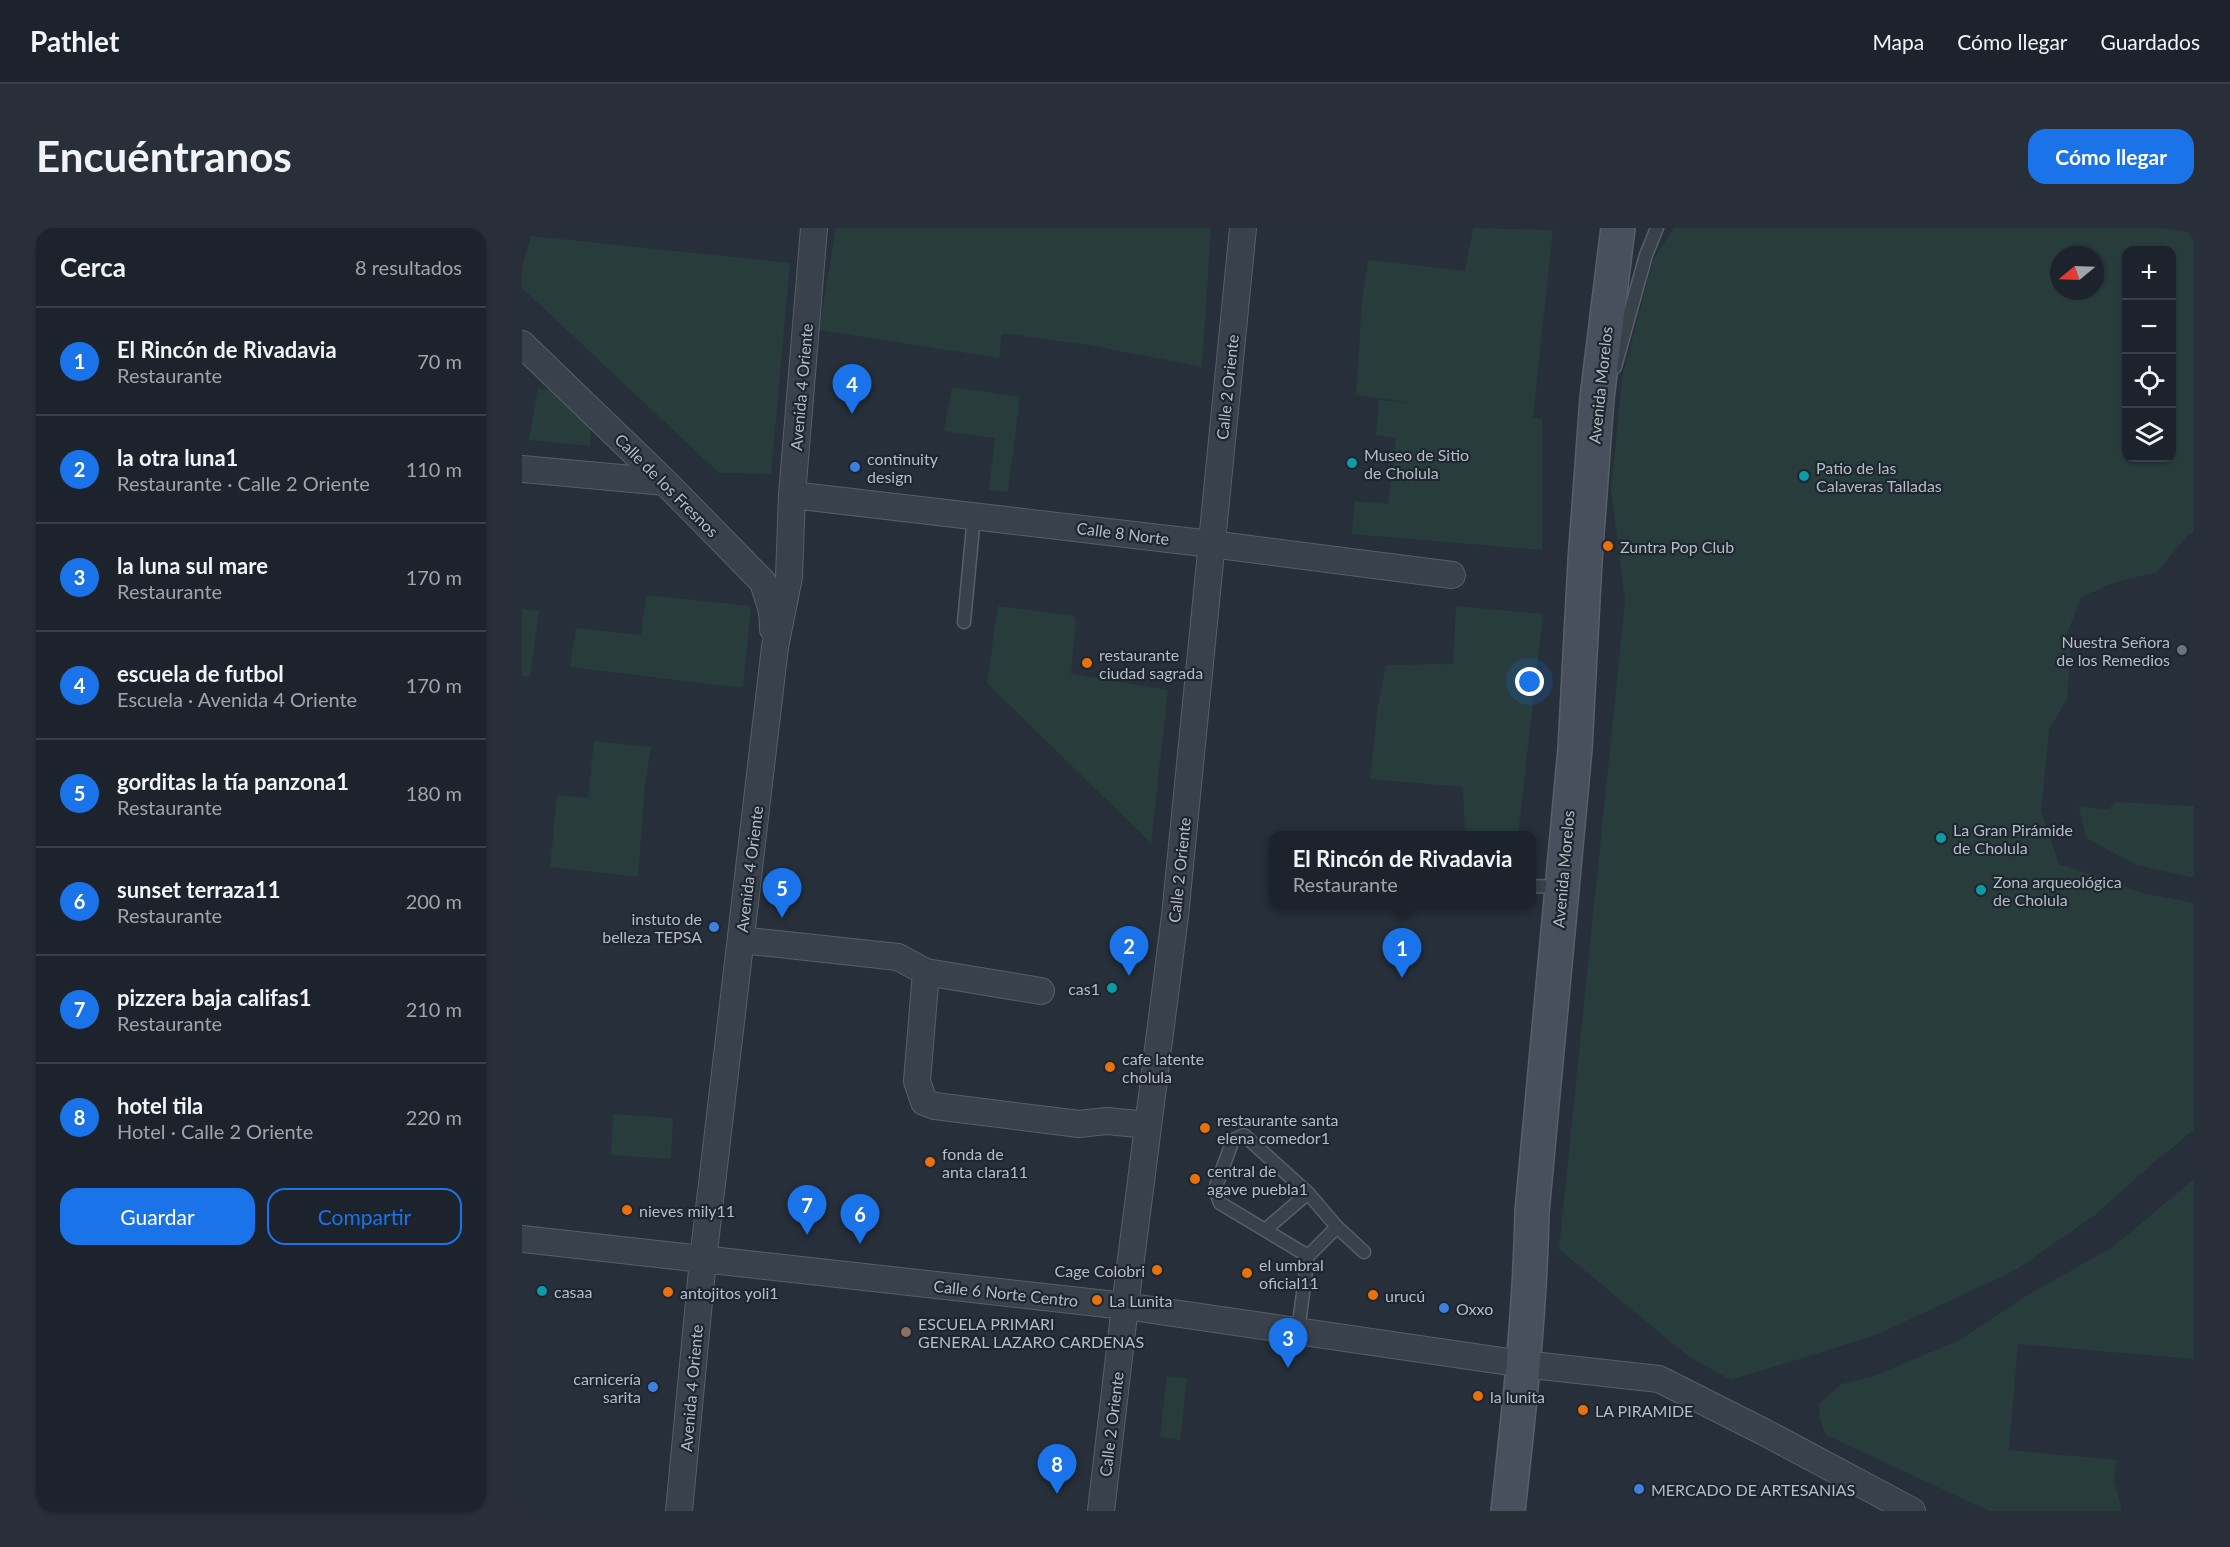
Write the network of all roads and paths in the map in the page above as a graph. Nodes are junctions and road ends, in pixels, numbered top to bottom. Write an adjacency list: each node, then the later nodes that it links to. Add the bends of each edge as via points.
1 (814, 228): 9 (street, Avenida 4 Oriente)
2 (1243, 228): 11 (street, Calle 2 Oriente)
3 (1618, 228): 6 (main road, Avenida Morelos)
4 (1657, 228): 6 (lane, via 1646,255)
5 (522, 344): 8 (street, Calle de los Fresnos)
6 (1593, 450): 15 (main road, Avenida Morelos, via 1575,749)
7 (522, 469): 8 (street)
8 (666, 482): 14 (street, Calle de los Fresnos, via 763,582 772,611)
9 (792, 495): 10 (street, Calle 8 Norte); 14 (street, Avenida 4 Oriente, via 789,577)
10 (974, 516): 11 (street, Calle 8 Norte); 13 (lane)
11 (1211, 544): 12 (street, Calle 8 Norte); 19 (street, Calle 2 Oriente, via 1175,916)
12 (1452, 575)
13 (964, 621)
14 (775, 647): 16 (street, Avenida 4 Oriente)
15 (1546, 886): 29 (main road, Avenida Morelos, via 1531,1264)
16 (741, 940): 17 (street, via 898,957); 26 (street, Avenida 4 Oriente)
17 (926, 972): 18 (street); 19 (street, via 917,1081 924,1102 1079,1124 1107,1121)
18 (1041, 991)
19 (1148, 1125): 27 (street, Calle 2 Oriente)
20 (1308, 1193): 21 (lane); 22 (lane); 22 (lane, via 1244,1135 1233,1140 1215,1190 1220,1203)
21 (1337, 1227): 24 (lane); 25 (lane)
22 (1265, 1230): 25 (lane)
23 (522, 1239): 26 (street, Calle 6 Norte Centro)
24 (1364, 1252)
25 (1308, 1256): 28 (lane)
26 (703, 1260): 27 (street, Calle 6 Norte Centro); 30 (street, Avenida 4 Oriente)
27 (1125, 1306): 28 (street, Calle 6 Norte Centro); 31 (street, Calle 2 Oriente)
28 (1298, 1331): 29 (street, Calle 6 Norte Centro)
29 (1523, 1364): 32 (main road, Avenida Morelos); 33 (street, Calle 6 Norte Centro, via 1659,1379)
30 (679, 1511)
31 (1101, 1511)
32 (1508, 1511)
33 (1912, 1511)

